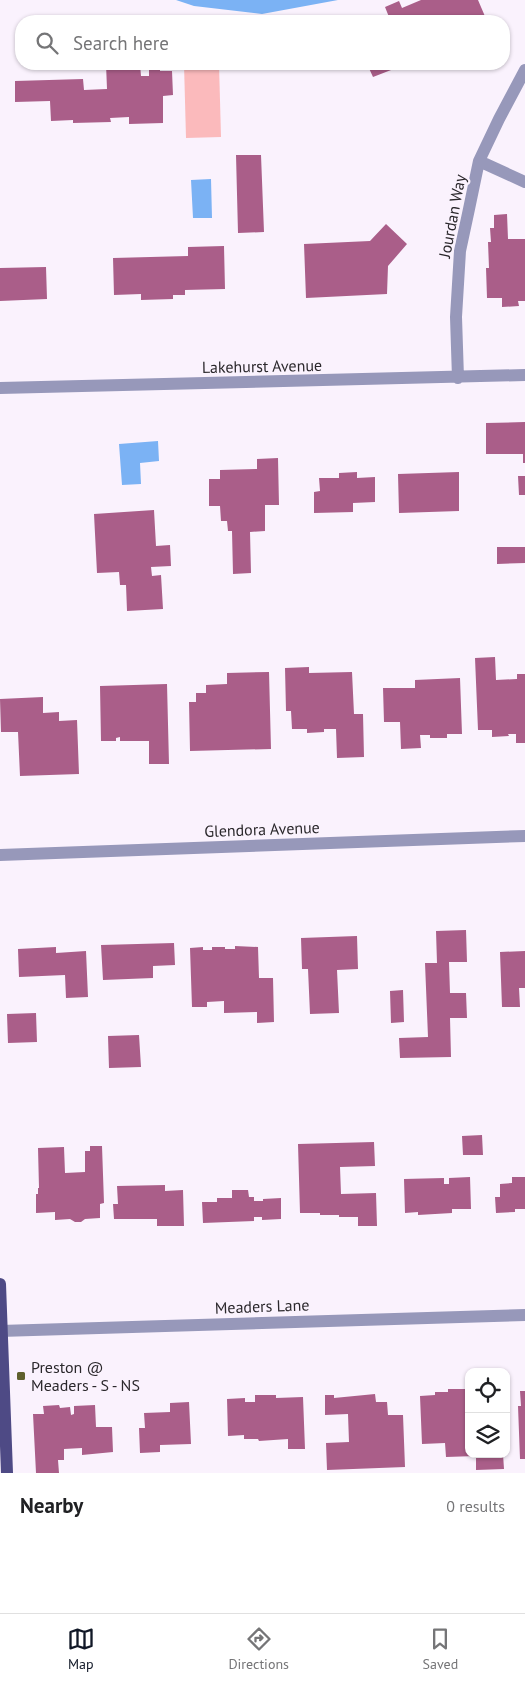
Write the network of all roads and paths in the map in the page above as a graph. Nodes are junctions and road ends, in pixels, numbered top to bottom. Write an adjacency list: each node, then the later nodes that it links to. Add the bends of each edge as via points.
1 (525, 70): 2 (street, Jourdan Way)
2 (480, 161): 3 (street); 5 (street, Jourdan Way, via 460,251 456,317)
3 (525, 182)
4 (525, 375): 5 (street, Lakehurst Avenue)
5 (458, 378): 6 (street, Lakehurst Avenue)
6 (0, 388)
7 (525, 836): 8 (street, Glendora Avenue)
8 (0, 855)
9 (0, 1284): 11 (main road)
10 (525, 1315): 11 (street, Meaders Lane)
11 (1, 1331): 12 (main road)
12 (7, 1473)

